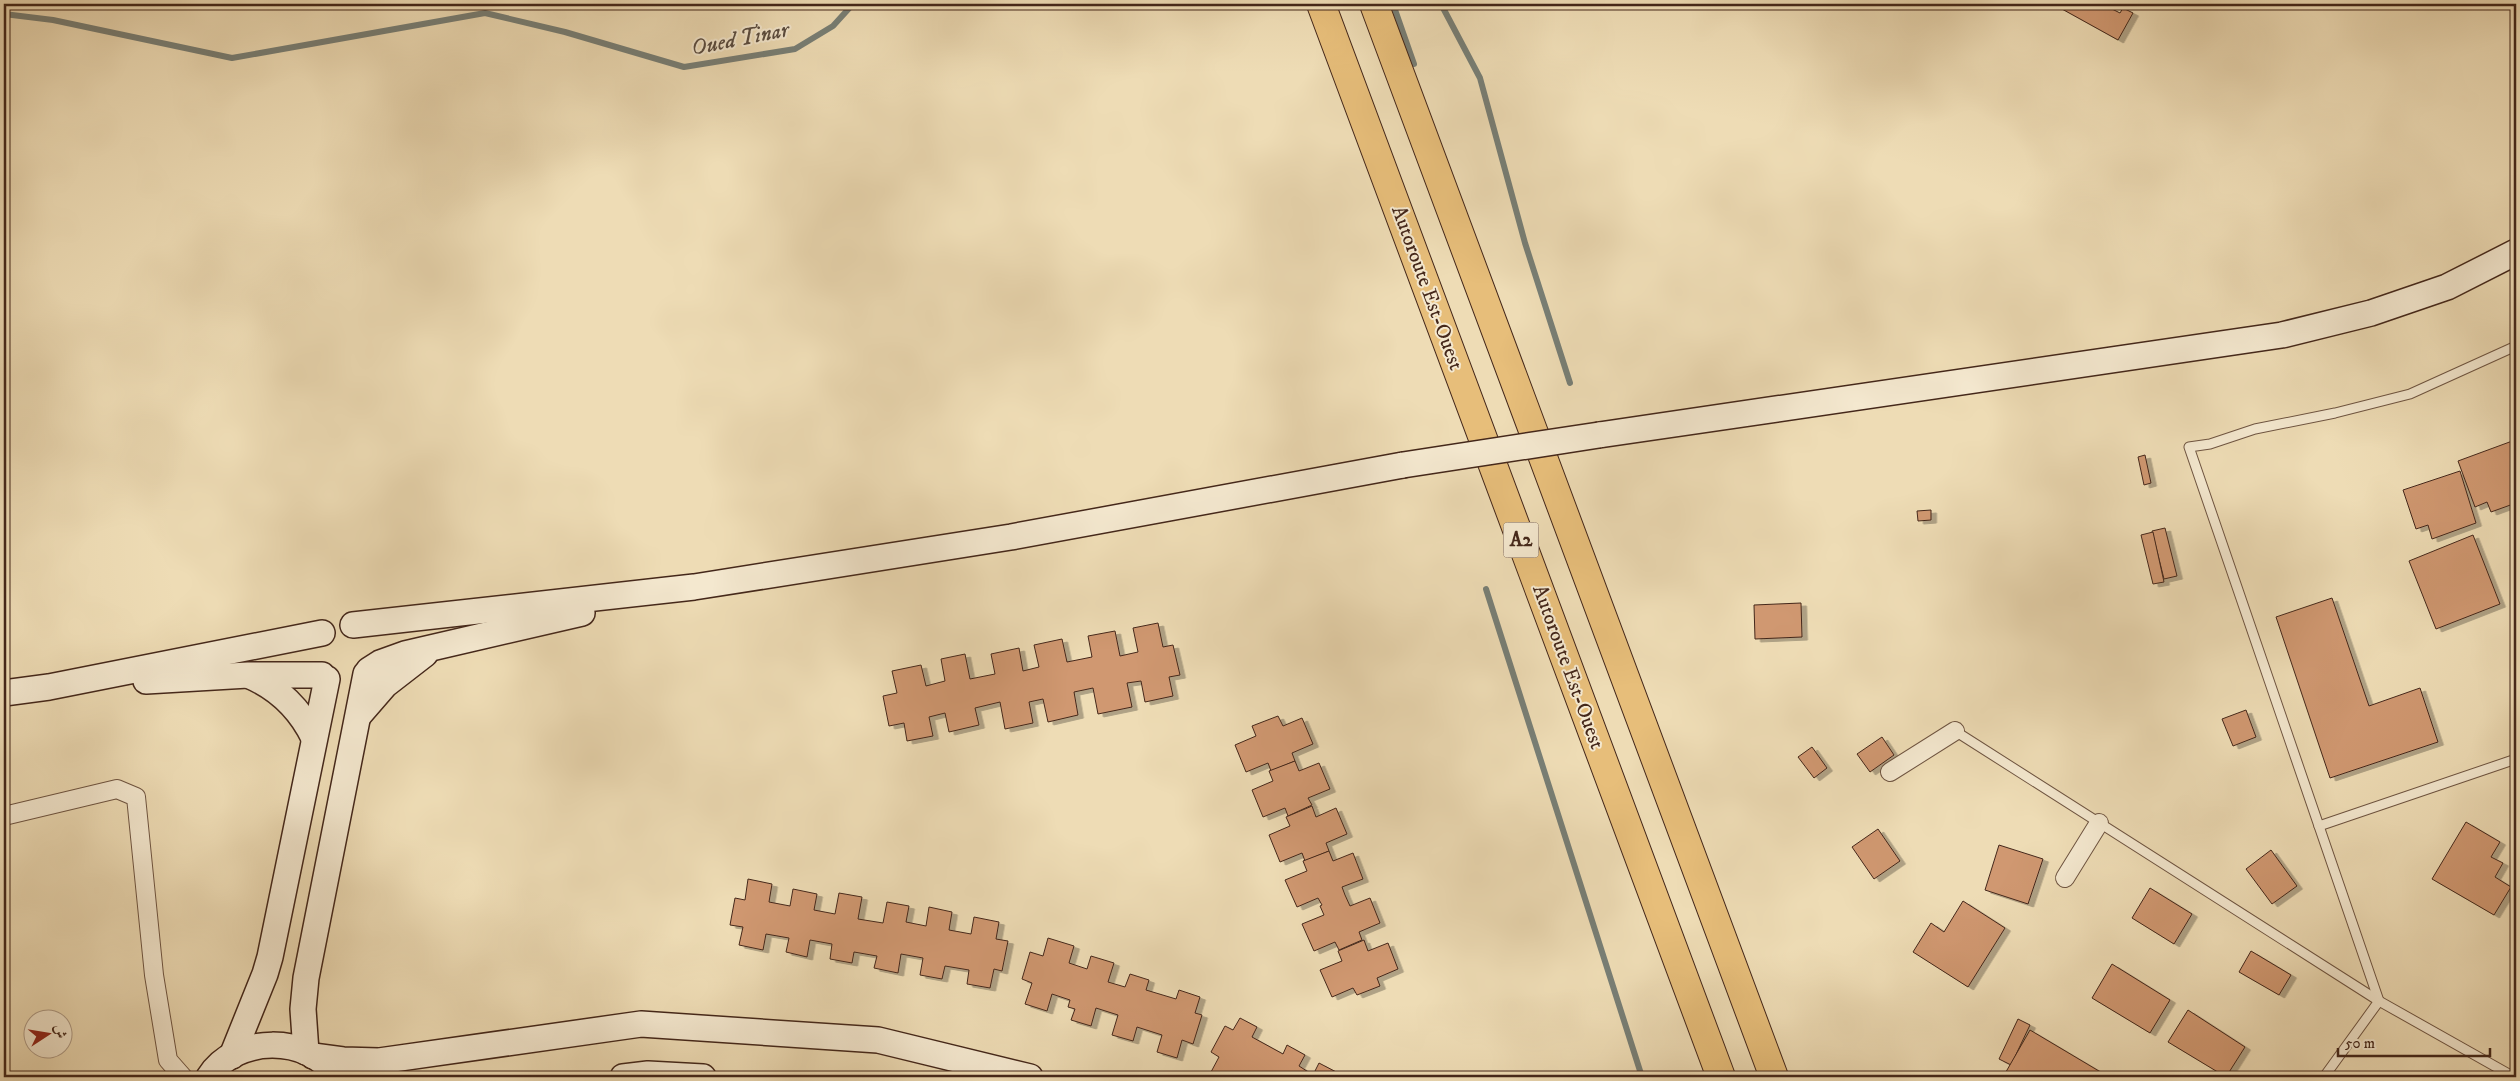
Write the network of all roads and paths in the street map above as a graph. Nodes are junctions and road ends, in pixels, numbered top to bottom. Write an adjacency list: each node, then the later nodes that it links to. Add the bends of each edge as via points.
1 (1321, 4): 32 (highway, Autoroute Est-Ouest / A2)
2 (1374, 4): 33 (highway, A2)
3 (2516, 252): 5 (main road, bridge, via 2447,287 2371,313 2282,336 1403,465 1011,537)
4 (2516, 346): 21 (lane, via 2410,394 2255,428 2189,448)
5 (694, 587): 6 (main road); 8 (main road)
6 (353, 625): 7 (main road, via 336,625); 9 (main road, via 372,643 374,652)
7 (322, 633): 11 (main road, via 317,640 314,658); 12 (main road)
8 (438, 646): 9 (main road, via 392,658); 14 (main road, via 385,685)
9 (368, 672): 11 (main road, via 361,679 347,684); 14 (main road)
10 (248, 675): 11 (main road); 12 (main road); 16 (main road, via 265,682 294,706)
11 (324, 677): 16 (main road)
12 (49, 687): 13 (main road)
13 (4, 694)
14 (356, 719): 24 (main road, via 305,986 303,1009)
15 (1955, 731): 18 (street); 20 (lane)
16 (314, 738): 25 (main road, via 270,957)
17 (2516, 759): 21 (lane)
18 (1890, 772)
19 (4, 816): 26 (street, via 117,789 136,797 154,975 168,1060)
20 (2099, 823): 22 (street); 23 (lane)
21 (2319, 826): 23 (lane)
22 (2065, 878)
23 (2379, 1001): 34 (lane); 35 (lane)
24 (310, 1054): 25 (main road, via 288,1046 268,1045 249,1048); 28 (main road); 31 (main road, via 343,1060 379,1061 641,1024 878,1040)
25 (232, 1056): 27 (main road)
26 (183, 1077)
27 (209, 1077)
28 (336, 1077)
29 (622, 1077): 30 (main road, via 648,1074)
30 (703, 1077)
31 (1030, 1077)
32 (1721, 1077)
33 (1774, 1077)
34 (2324, 1077)
35 (2514, 1077)

